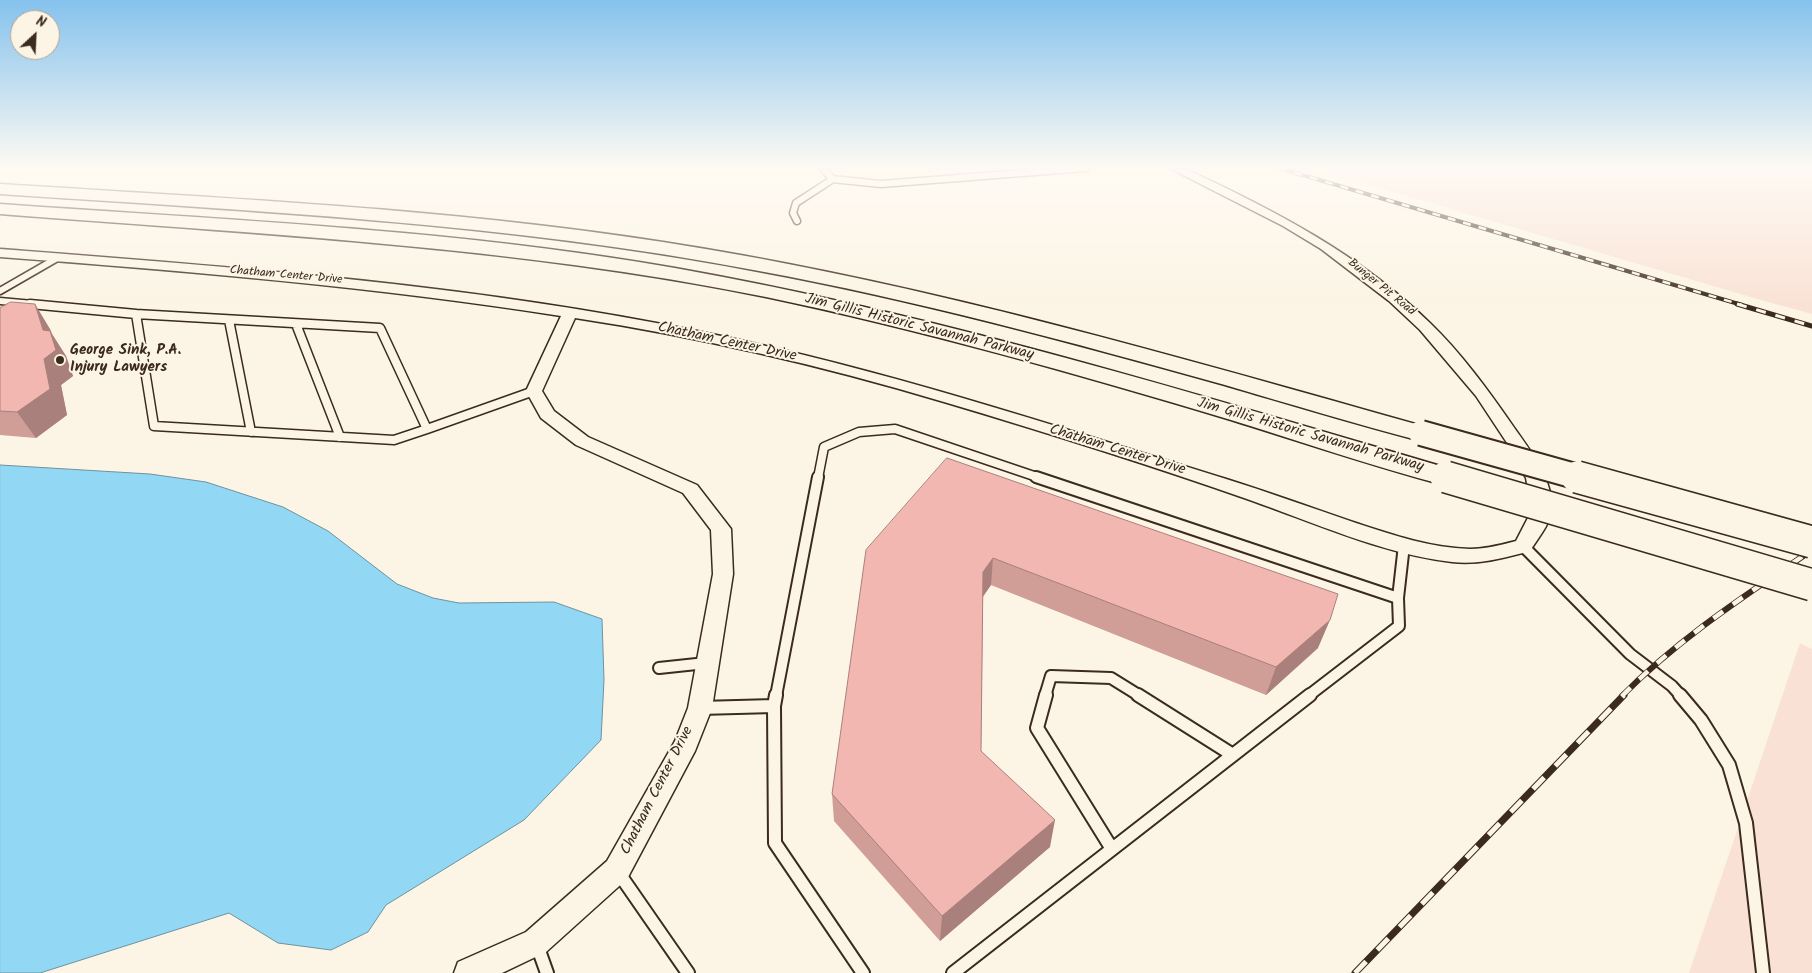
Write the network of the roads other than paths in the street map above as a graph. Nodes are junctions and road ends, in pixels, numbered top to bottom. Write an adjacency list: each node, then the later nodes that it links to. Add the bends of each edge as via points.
1 (61, 213): 23 (highway, Jim Gillis Historic Savannah Parkway, bridge, via 490,248 764,290 1007,348)
2 (335, 213): 20 (highway, Jim Gillis Historic Savannah Parkway, bridge, via 480,224 662,247 864,285 1054,330)
3 (793, 213): 5 (lane)
4 (1267, 213): 22 (street, Bunger Pit Road, via 1314,238 1364,271 1402,302 1460,363 1536,475 1542,511)
5 (798, 222)
6 (0, 253): 7 (street, Chatham Center Drive)
7 (59, 257): 8 (lane); 11 (street, Chatham Center Drive, via 371,284)
8 (0, 291)
9 (0, 301): 10 (lane)
10 (47, 305): 12 (lane); 13 (lane)
11 (570, 312): 16 (street); 21 (street, Chatham Center Drive, via 792,355 892,382 1206,479)
12 (31, 314)
13 (136, 314): 14 (lane); 18 (lane, via 154,426)
14 (228, 320): 15 (lane); 18 (lane)
15 (296, 324): 17 (lane, via 380,328); 19 (lane)
16 (534, 391): 17 (lane); 25 (street, Chatham Center Drive, via 547,414 582,441 690,489 721,529 723,574)
17 (427, 429): 19 (lane, via 394,440)
18 (251, 432): 19 (lane)
19 (340, 437)
20 (1812, 542)
21 (1404, 545): 22 (street, Chatham Center Drive, via 1441,553 1484,555); 24 (lane)
22 (1523, 546): 38 (lane, via 1630,654 1672,686 1701,720 1729,765 1746,823)
23 (1812, 585)
24 (1398, 598): 27 (lane, via 895,429 858,432 824,447); 29 (lane, via 1399,626)
25 (708, 662): 26 (lane); 28 (street, Chatham Center Drive)
26 (659, 668)
27 (774, 706): 28 (lane); 36 (lane, via 775,843)
28 (700, 708): 31 (street, Chatham Center Drive, via 686,744)
29 (1233, 755): 30 (lane); 30 (lane, via 1111,678 1050,676 1037,728)
30 (1112, 849): 37 (lane)
31 (617, 870): 32 (street, Chatham Center Drive); 35 (lane)
32 (536, 942): 33 (street, Chatham Center Drive); 34 (lane)
33 (469, 973)
34 (547, 973)
35 (688, 973)
36 (863, 973)
37 (953, 973)
38 (1763, 973)

